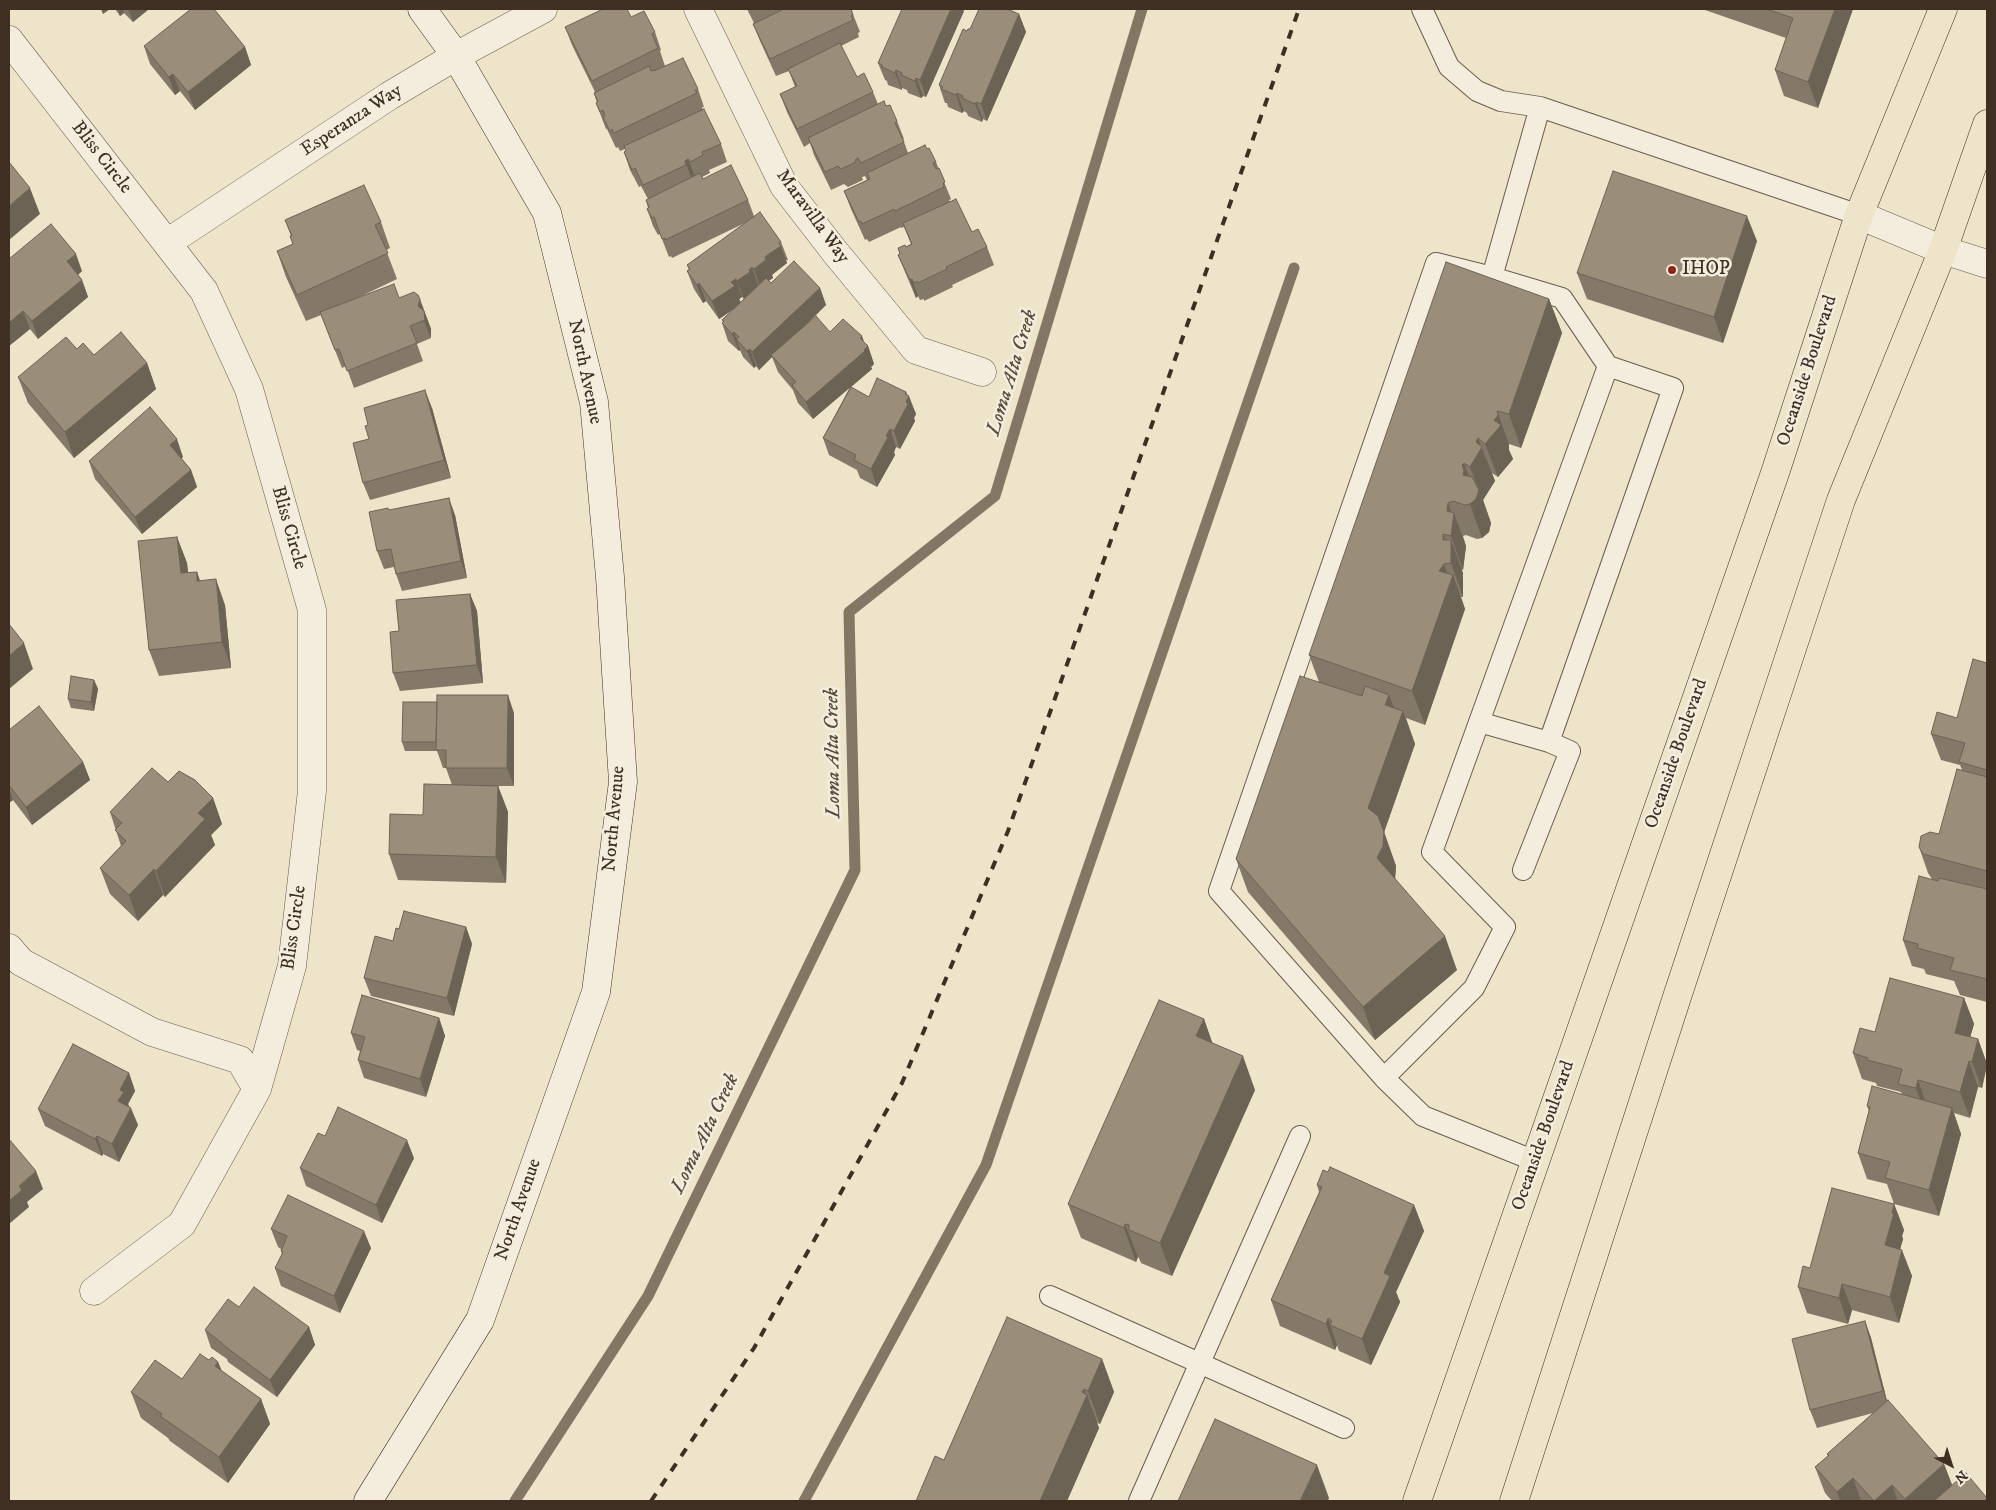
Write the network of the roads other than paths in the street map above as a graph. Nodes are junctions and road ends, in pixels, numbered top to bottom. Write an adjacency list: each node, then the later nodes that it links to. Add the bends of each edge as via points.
1 (422, 9): 7 (street, North Avenue)
2 (543, 9): 7 (street, Esperanza Way)
3 (698, 9): 16 (street, Maravilla Way, via 784,186 834,252 916,350)
4 (1422, 9): 8 (lane, via 1449,67 1456,73 1478,91 1501,101)
5 (1943, 9): 10 (main road, Oceanside Boulevard)
6 (9, 40): 11 (street, Bliss Circle)
7 (456, 56): 11 (street, Esperanza Way, via 389,96); 29 (street, North Avenue, via 547,213 594,402 610,577 623,782 596,992 480,1320)
8 (1540, 107): 10 (lane); 14 (lane)
9 (1987, 124): 12 (main road)
10 (1859, 215): 12 (street); 24 (main road, Oceanside Boulevard, via 1775,473)
11 (167, 243): 22 (street, Bliss Circle, via 204,291 249,389 312,610 312,791 292,966)
12 (1943, 250): 13 (street); 32 (main road, via 1841,500)
13 (1987, 264)
14 (1492, 277): 15 (lane, via 1562,298); 21 (lane, via 1436,263 1220,891)
15 (1608, 366): 17 (lane); 18 (lane, via 1674,388)
16 (982, 372)
17 (1479, 722): 18 (lane); 21 (lane, via 1432,852 1505,927 1474,988)
18 (1549, 742): 19 (lane, via 1570,751)
19 (1523, 870)
20 (9, 948): 22 (street, via 21,962 152,1032 240,1060)
21 (1384, 1078): 24 (lane, via 1423,1116)
22 (257, 1089): 25 (street, Bliss Circle, via 182,1224)
23 (1300, 1136): 27 (lane)
24 (1536, 1161): 31 (main road, Oceanside Boulevard)
25 (94, 1291)
26 (1050, 1296): 27 (lane)
27 (1200, 1362): 28 (lane); 30 (lane)
28 (1344, 1428)
29 (368, 1501)
30 (1139, 1501)
31 (1417, 1501)
32 (1514, 1501)

